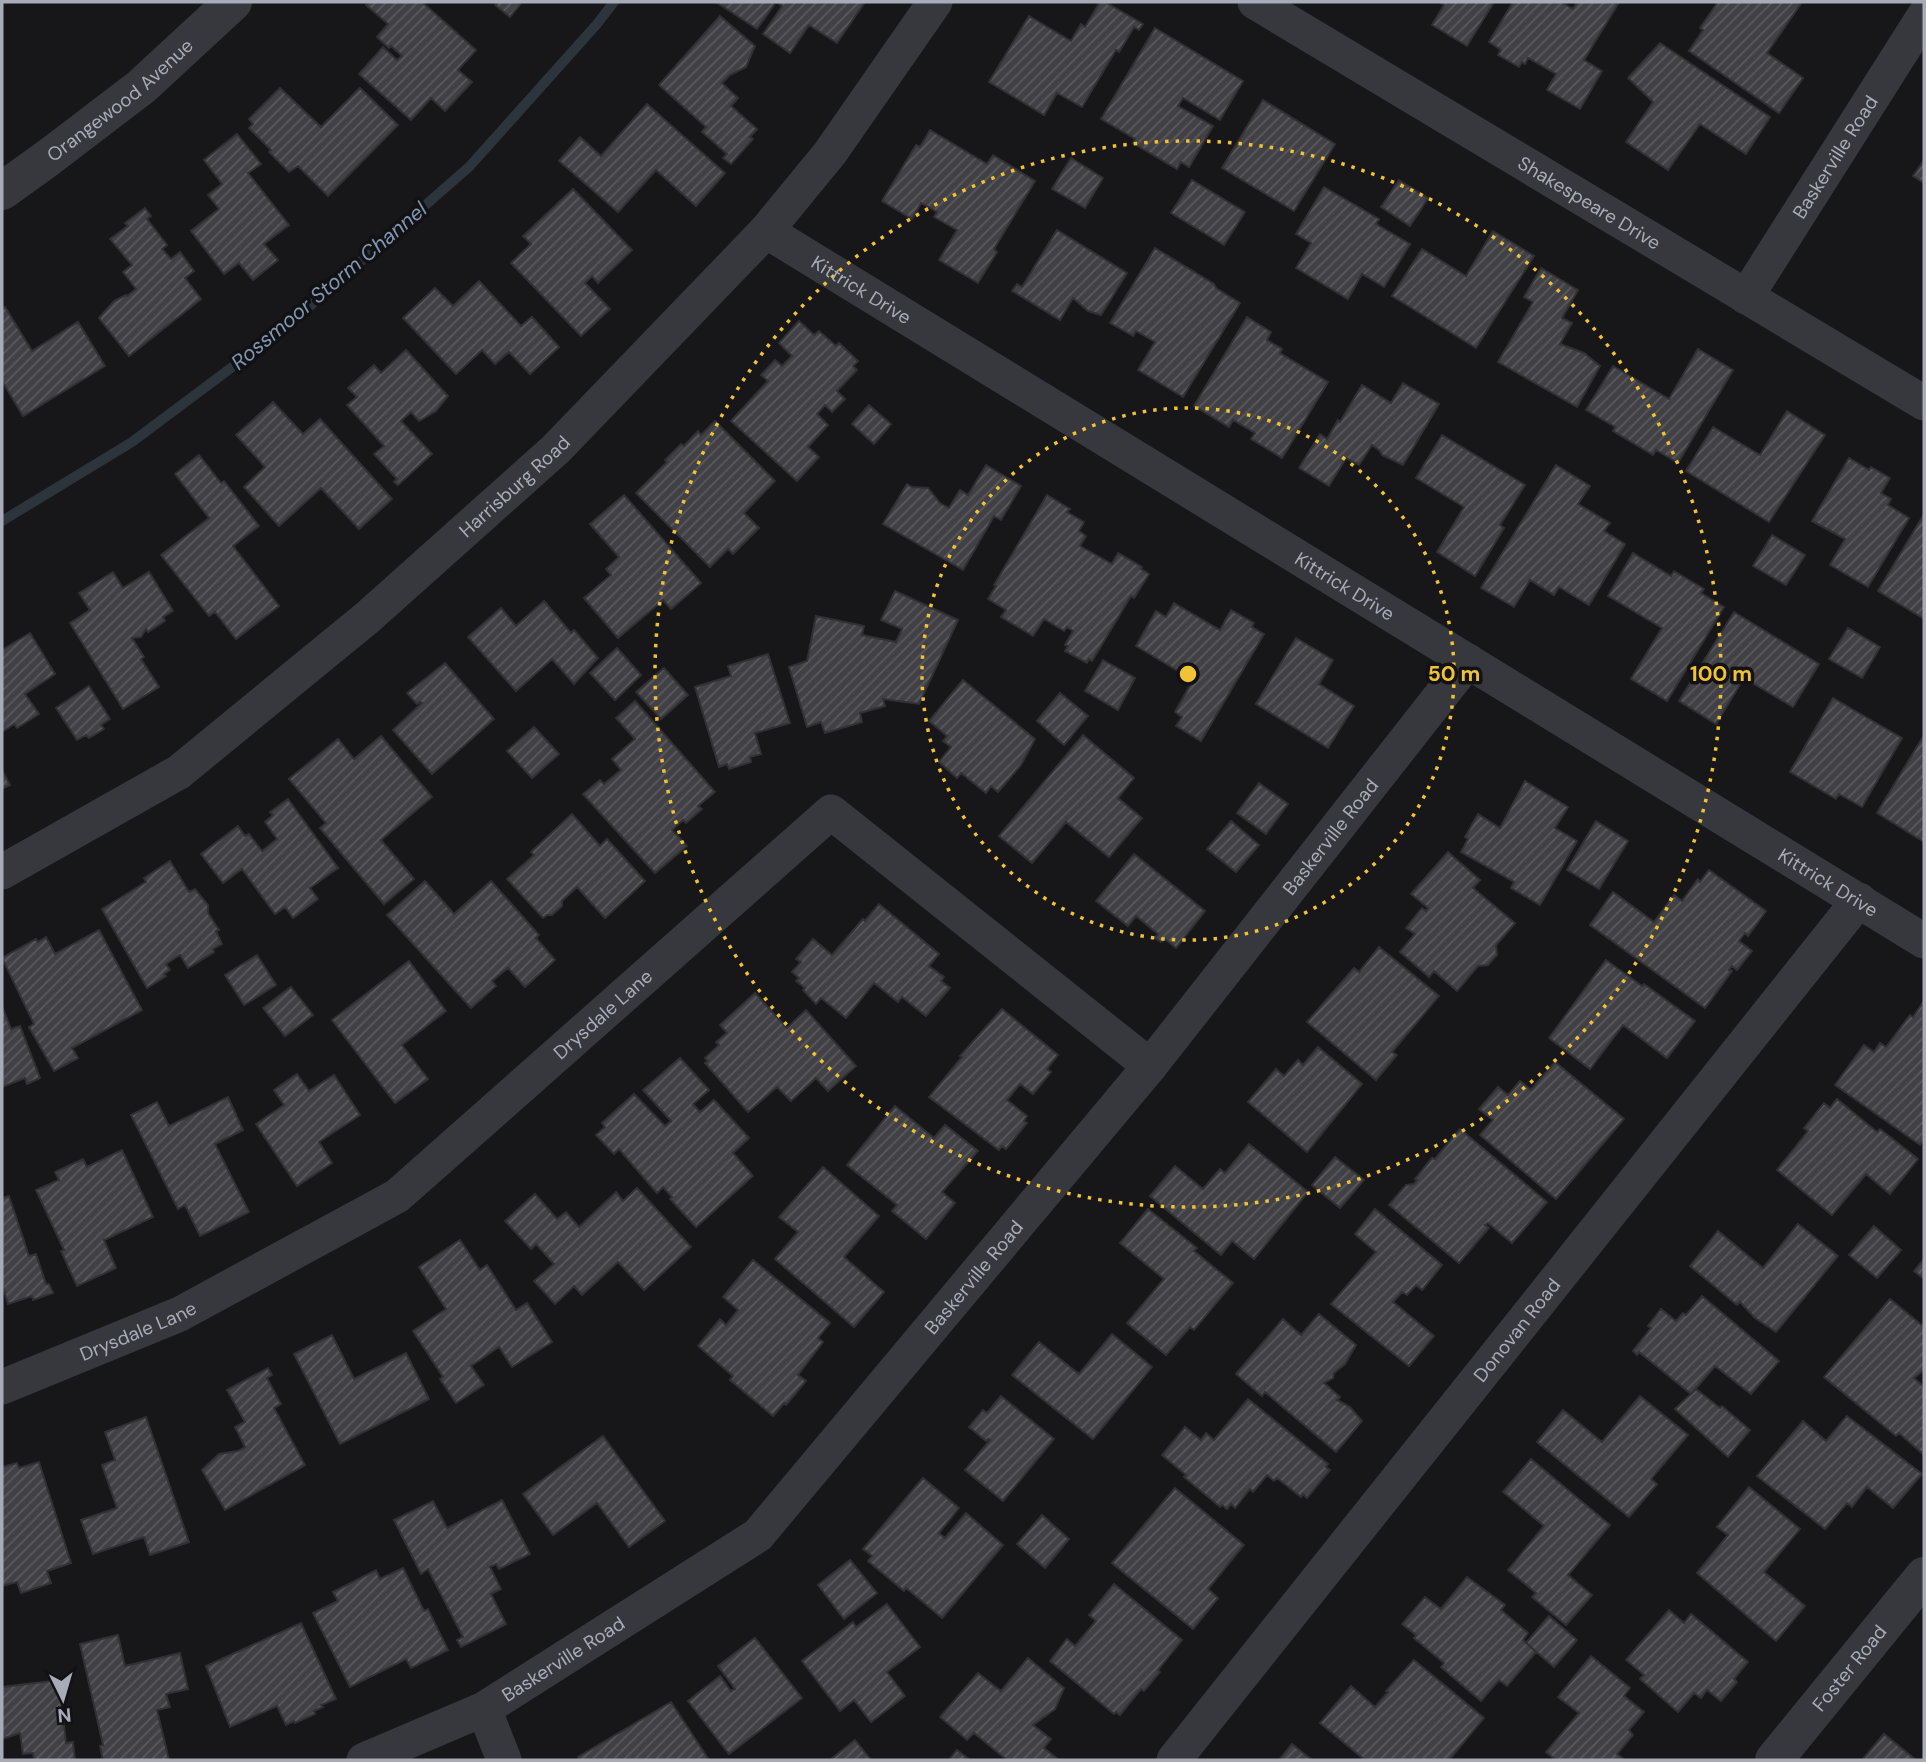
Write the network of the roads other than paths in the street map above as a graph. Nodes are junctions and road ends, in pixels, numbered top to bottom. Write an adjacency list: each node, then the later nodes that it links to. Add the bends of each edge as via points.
1 (233, 2): 5 (street, Orangewood Avenue, via 141,87)
2 (935, 2): 6 (street, Harrisburg Road, via 830,153)
3 (1255, 2): 7 (street, Shakespeare Drive)
4 (1924, 16): 7 (street, Baskerville Road)
5 (2, 191)
6 (766, 231): 9 (street, Kittrick Drive); 10 (street, Harrisburg Road, via 556,449 368,617 179,772)
7 (1746, 297): 8 (street, Shakespeare Drive)
8 (1924, 403)
9 (1468, 661): 11 (street, Kittrick Drive); 13 (street, Baskerville Road)
10 (2, 872)
11 (1858, 900): 12 (street, Kittrick Drive); 19 (street, Donovan Road)
12 (1924, 941)
13 (1150, 1066): 14 (street, Drysdale Lane, via 831,812 397,1196 180,1314); 16 (street, Baskerville Road, via 758,1535)
14 (2, 1387)
15 (1924, 1576): 20 (street, Foster Road)
16 (484, 1709): 17 (street, Baskerville Road); 18 (street)
17 (364, 1760)
18 (504, 1760)
19 (1174, 1760)
20 (1774, 1760)

